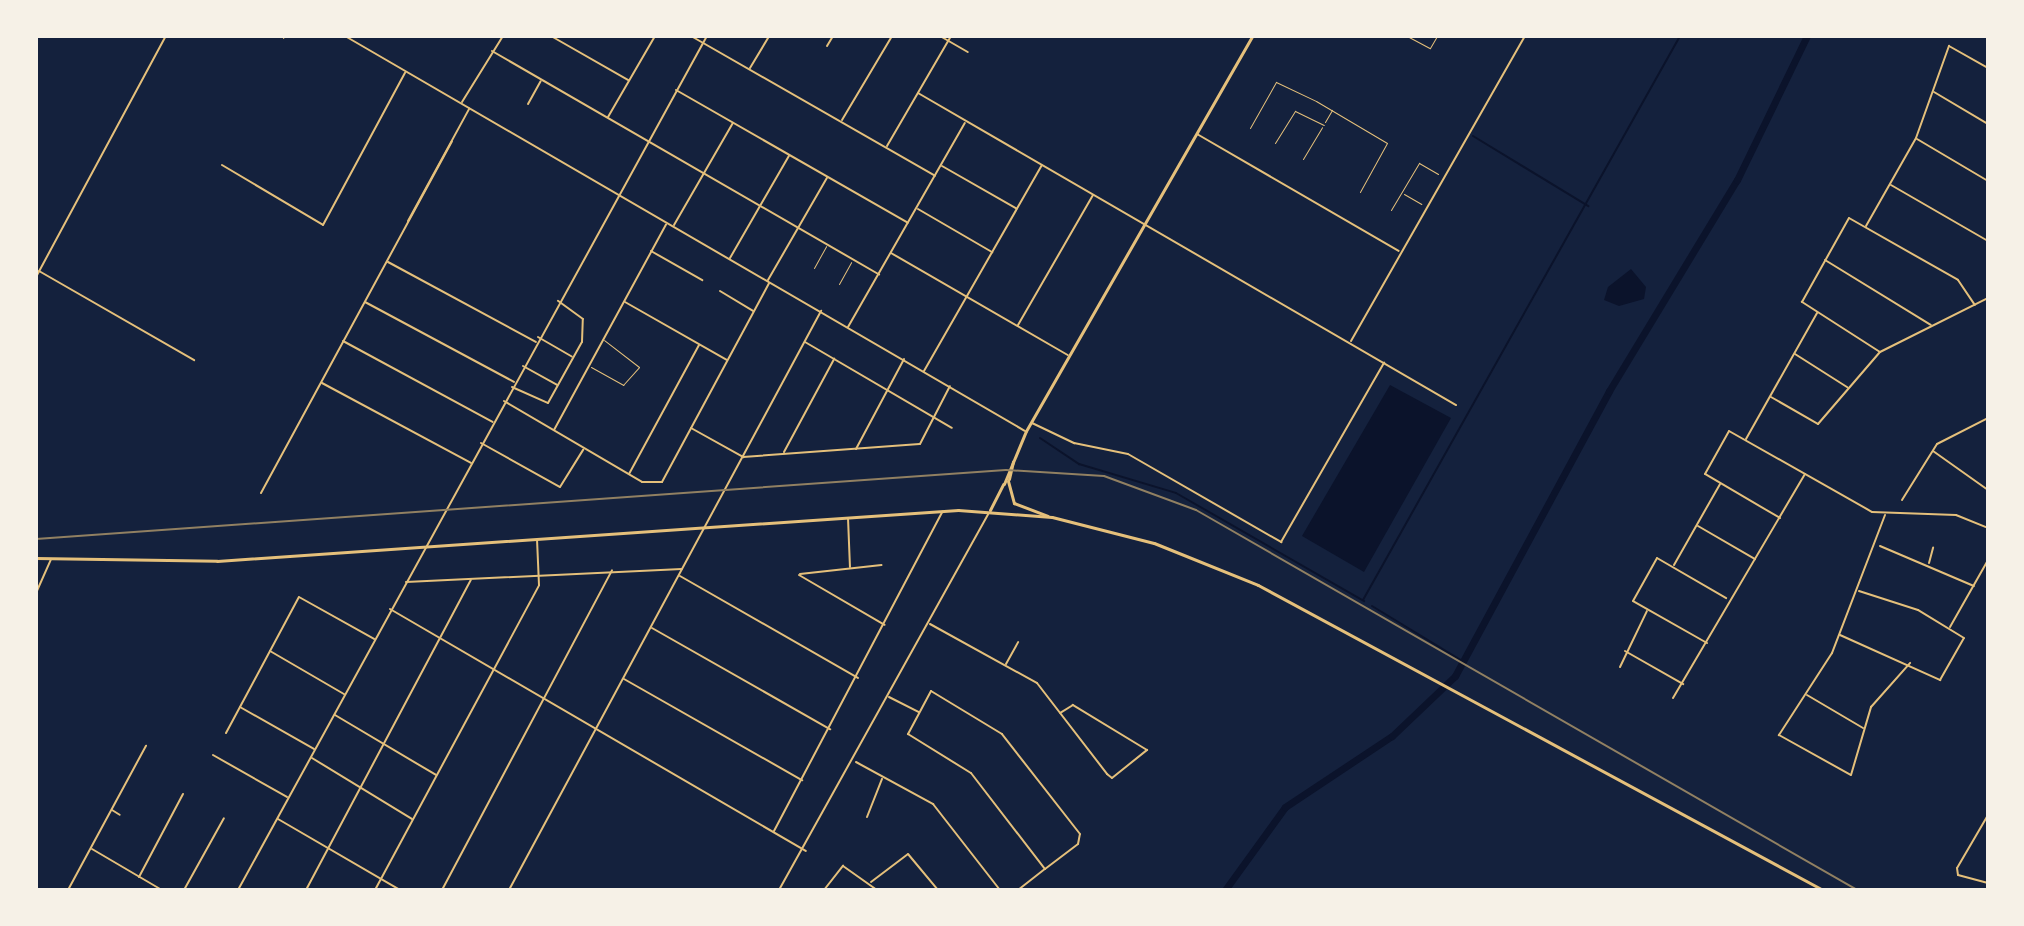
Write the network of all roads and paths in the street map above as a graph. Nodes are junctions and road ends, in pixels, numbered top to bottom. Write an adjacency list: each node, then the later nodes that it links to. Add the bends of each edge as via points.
1 (166, 36): 85 (street)
2 (345, 36): 19 (street)
3 (359, 36): 19 (street)
4 (551, 36): 28 (street)
5 (655, 36): 28 (street)
6 (691, 36): 20 (street)
7 (707, 36): 20 (street)
8 (769, 36): 25 (street)
9 (833, 36): 21 (street)
10 (892, 36): 37 (street)
11 (940, 36): 18 (street)
12 (951, 36): 18 (street)
13 (1252, 36): 43 (main road)
14 (1407, 36): 15 (lane, via 1430,48)
15 (1437, 36)
16 (1525, 36): 79 (street)
17 (499, 37): 22 (street)
18 (948, 41): 23 (street); 31 (street)
19 (355, 42): 26 (street)
20 (704, 42): 25 (street); 29 (street)
21 (827, 46)
22 (492, 51): 27 (street); 32 (street)
23 (968, 52)
24 (1988, 68): 30 (street, via 1949,46)
25 (749, 69): 37 (street)
26 (406, 72): 32 (street); 50 (street, via 323,225)
27 (542, 80): 33 (street); 36 (street)
28 (629, 81): 36 (street)
29 (676, 90): 39 (street); 45 (street)
30 (1932, 91): 40 (street); 44 (street)
31 (918, 93): 38 (street); 47 (street)
32 (461, 103): 34 (street)
33 (528, 104)
34 (470, 108): 61 (street); 83 (street)
35 (1332, 110): 41 (lane); 42 (lane, via 1281,81); 59 (lane, via 1387,145)
36 (607, 118): 45 (street)
37 (841, 121): 47 (street)
38 (967, 121): 51 (street); 52 (street)
39 (733, 123): 48 (street); 53 (street)
40 (1988, 124)
41 (1324, 125): 46 (lane, via 1295,111); 49 (lane)
42 (1250, 128)
43 (1196, 134): 70 (main road); 79 (street)
44 (1916, 138): 57 (street); 58 (street)
45 (647, 140): 53 (street); 61 (street)
46 (1275, 143)
47 (887, 148): 55 (street)
48 (789, 155): 56 (street); 64 (street)
49 (1303, 159)
50 (222, 165)
51 (941, 165): 55 (street); 66 (street)
52 (1042, 165): 62 (street); 66 (street)
53 (704, 173): 64 (street); 71 (street)
54 (1438, 174): 60 (lane, via 1419,163)
55 (935, 176): 65 (street)
56 (827, 177): 69 (street); 72 (street)
57 (1988, 181)
58 (1890, 184): 73 (street); 74 (street)
59 (1360, 192)
60 (1402, 192): 63 (lane); 67 (lane)
61 (617, 193): 68 (street); 94 (street)
62 (1093, 194): 70 (street); 101 (street)
63 (1421, 204)
64 (761, 206): 72 (street); 80 (street)
65 (917, 208): 69 (street); 77 (street)
66 (1017, 209): 77 (street)
67 (1391, 210)
68 (667, 222): 71 (street); 76 (street)
69 (908, 223): 78 (street)
70 (1144, 224): 109 (street); 113 (main road)
71 (673, 226): 80 (street)
72 (798, 227): 75 (street); 89 (street)
73 (1865, 227): 82 (street, via 1849,218); 97 (street, via 1958,280)
74 (1988, 241)
75 (828, 244): 81 (street); 84 (lane)
76 (651, 251): 88 (street); 95 (street)
77 (992, 252): 92 (street)
78 (891, 253): 86 (street); 92 (street)
79 (1401, 253): 109 (street)
80 (729, 259): 89 (street)
81 (853, 259): 86 (street); 90 (lane)
82 (1825, 260): 100 (street, via 1802,302); 103 (street)
83 (387, 261): 96 (street); 108 (street)
84 (814, 268)
85 (39, 271): 87 (street); 117 (street)
86 (879, 274): 102 (street)
87 (36, 277)
88 (702, 280)
89 (769, 281): 98 (street); 99 (street)
90 (839, 284)
91 (720, 291): 98 (street)
92 (967, 296): 101 (street); 122 (street)
93 (1988, 298): 97 (street)
94 (558, 301): 104 (street); 114 (street, via 585,323)
95 (624, 301): 105 (street); 110 (street)
96 (365, 302): 106 (street); 124 (street)
97 (1975, 305): 103 (street)
98 (754, 311): 118 (street)
99 (821, 311): 102 (street); 107 (street)
100 (1818, 311): 111 (street); 112 (street)
101 (1017, 326): 113 (street)
102 (848, 327): 116 (street)
103 (1931, 327): 111 (street)
104 (538, 337): 108 (street); 114 (street)
105 (603, 339): 120 (street); 120 (lane, via 639,367 623,385)
106 (343, 341): 123 (street); 135 (street)
107 (804, 341): 115 (street); 147 (street)
108 (536, 342): 121 (street)
109 (1351, 342): 119 (street)
110 (699, 345): 118 (street); 150 (street)
111 (1880, 352): 128 (street)
112 (1794, 354): 128 (street); 130 (street)
113 (1069, 355): 136 (main road)
114 (574, 358): 125 (street)
115 (834, 358): 129 (street); 146 (street)
116 (904, 359): 122 (street); 129 (street)
117 (194, 360)
118 (727, 360): 137 (street)
119 (1384, 362): 132 (street); 136 (street, via 1281,542 1128,454 1068,441)
120 (589, 365): 139 (street)
121 (523, 366): 124 (street); 125 (street)
122 (924, 371): 126 (street)
123 (321, 382): 148 (street); 154 (street)
124 (514, 382): 127 (street)
125 (558, 386): 127 (street, via 544,404)
126 (950, 386): 133 (street); 140 (street)
127 (512, 387): 131 (street)
128 (1847, 387): 130 (street, via 1818,424)
129 (888, 389): 133 (street); 144 (street)
130 (1771, 397): 141 (street)
131 (504, 401): 135 (street); 139 (street)
132 (1456, 405)
133 (934, 416): 138 (street); 144 (street, via 920,444)
134 (1988, 418): 145 (street)
135 (493, 422): 142 (street)
136 (1032, 422): 140 (main road)
137 (691, 428): 147 (street); 150 (street, via 655,483)
138 (952, 428)
139 (554, 431): 143 (street)
140 (1026, 431): 151 (main road)
141 (1745, 440): 149 (street); 152 (street, via 1729,431 1705,474)
142 (481, 443): 143 (street, via 563,486); 148 (street)
143 (584, 448): 150 (street)
144 (856, 449): 146 (street)
145 (1932, 451): 153 (street); 155 (street)
146 (783, 454): 147 (street)
147 (743, 457): 163 (street)
148 (471, 463): 167 (street)
149 (1805, 472): 158 (street); 161 (street)
150 (629, 474)
151 (1006, 483): 157 (main road); 160 (main road, via 1014,503)
152 (1721, 483): 161 (street); 162 (street)
153 (1988, 490)
154 (261, 493)
155 (1902, 500)
156 (942, 511): 157 (main road); 159 (main road); 190 (street)
157 (990, 511): 160 (main road); 189 (street)
158 (1885, 515): 164 (street, via 1956,515); 166 (street)
159 (848, 517): 163 (main road); 175 (street)
160 (1052, 517): 268 (main road, via 1214,564)
161 (1780, 518): 171 (street)
162 (1697, 525): 171 (street); 176 (street)
163 (704, 527): 165 (main road); 177 (street)
164 (1988, 528)
165 (537, 539): 167 (main road); 179 (street)
166 (1879, 546): 173 (street); 184 (street)
167 (425, 547): 170 (main road, via 184,563); 182 (street)
168 (1933, 548): 173 (street)
169 (36, 558): 170 (main road)
170 (51, 558): 185 (street)
171 (1756, 559): 186 (street)
172 (1988, 560): 183 (street)
173 (1929, 563): 183 (street)
174 (882, 565): 175 (street)
175 (850, 567): 190 (street, via 799,575)
176 (1673, 568): 186 (street); 188 (street, via 1657,558 1633,601)
177 (682, 569): 178 (street); 180 (street)
178 (612, 570): 179 (street); 211 (street)
179 (541, 575): 181 (street); 203 (street)
180 (679, 575): 191 (street); 205 (street)
181 (471, 580): 182 (street); 195 (street)
182 (406, 582): 187 (street)
183 (1974, 586): 192 (street)
184 (1858, 591): 192 (street); 193 (street)
185 (36, 593)
186 (1728, 599): 197 (street)
187 (390, 609): 194 (street); 195 (street)
188 (1648, 610): 197 (street); 199 (street)
189 (929, 623): 201 (street); 209 (street)
190 (886, 625): 205 (street)
191 (651, 627): 204 (street); 216 (street)
192 (1950, 628): 200 (street, via 1964,638 1940,680)
193 (1839, 635): 200 (street); 207 (street)
194 (374, 639): 198 (street, via 299,597); 208 (street)
195 (442, 639): 203 (street); 221 (street)
196 (1018, 642): 201 (street)
197 (1708, 643): 206 (street)
198 (270, 651): 208 (street); 212 (street)
199 (1625, 651): 202 (street); 206 (street)
200 (1910, 663): 217 (street, via 1898,685 1871,707)
201 (1006, 665): 214 (street, via 1037,683)
202 (1620, 667)
203 (493, 669): 211 (street); 228 (street)
204 (623, 678): 218 (street); 230 (street)
205 (858, 678): 216 (street)
206 (1685, 685): 210 (street)
207 (1805, 694): 217 (street); 217 (street, via 1779,735 1851,775)
208 (345, 695): 215 (street)
209 (889, 697): 213 (street); 225 (street)
210 (1673, 698)
211 (544, 700): 218 (street); 260 (street)
212 (240, 707): 219 (street); 222 (street)
213 (919, 713): 247 (street, via 908,734 971,773); 247 (street, via 931,691 1002,734 1081,840)
214 (1060, 713): 214 (street, via 1112,778 1147,750 1073,705)
215 (334, 715): 221 (street); 222 (street)
216 (830, 729): 230 (street)
217 (1864, 729)
218 (595, 730): 243 (street); 261 (street)
219 (226, 733)
220 (146, 746): 226 (street)
221 (384, 746): 228 (street); 231 (street)
222 (315, 749): 224 (street)
223 (213, 755): 233 (street)
224 (311, 757): 231 (street); 233 (street)
225 (855, 761): 229 (street); 246 (street)
226 (135, 767): 227 (street); 234 (street)
227 (143, 770)
228 (436, 775): 240 (street)
229 (883, 777): 237 (street); 266 (street, via 933,804)
230 (802, 780): 243 (street)
231 (362, 787): 240 (street); 245 (street)
232 (183, 794): 248 (street)
233 (288, 797): 239 (street)
234 (112, 810): 235 (street); 244 (street)
235 (120, 815)
236 (1988, 815): 241 (street)
237 (867, 817)
238 (224, 818): 255 (street)
239 (277, 818): 245 (street); 256 (street)
240 (413, 820): 249 (street)
241 (1982, 826): 242 (street); 251 (street, via 1958,875)
242 (1988, 828)
243 (774, 832): 246 (street)
244 (91, 848): 248 (street); 252 (street)
245 (329, 849): 249 (street); 257 (street)
246 (806, 851): 262 (street)
247 (1045, 869): 267 (street)
248 (139, 877): 254 (street)
249 (381, 879): 258 (street); 259 (street)
250 (871, 882): 263 (street, via 843,866); 264 (street); 265 (street, via 908,854)
251 (1988, 883)
252 (69, 888): 253 (street)
253 (76, 890)
254 (162, 890)
255 (184, 890)
256 (238, 890)
257 (306, 890)
258 (375, 890)
259 (400, 890)
260 (442, 890)
261 (509, 890)
262 (779, 890)
263 (824, 890)
264 (877, 890)
265 (938, 890)
266 (1000, 890)
267 (1018, 890)
268 (1823, 890)

